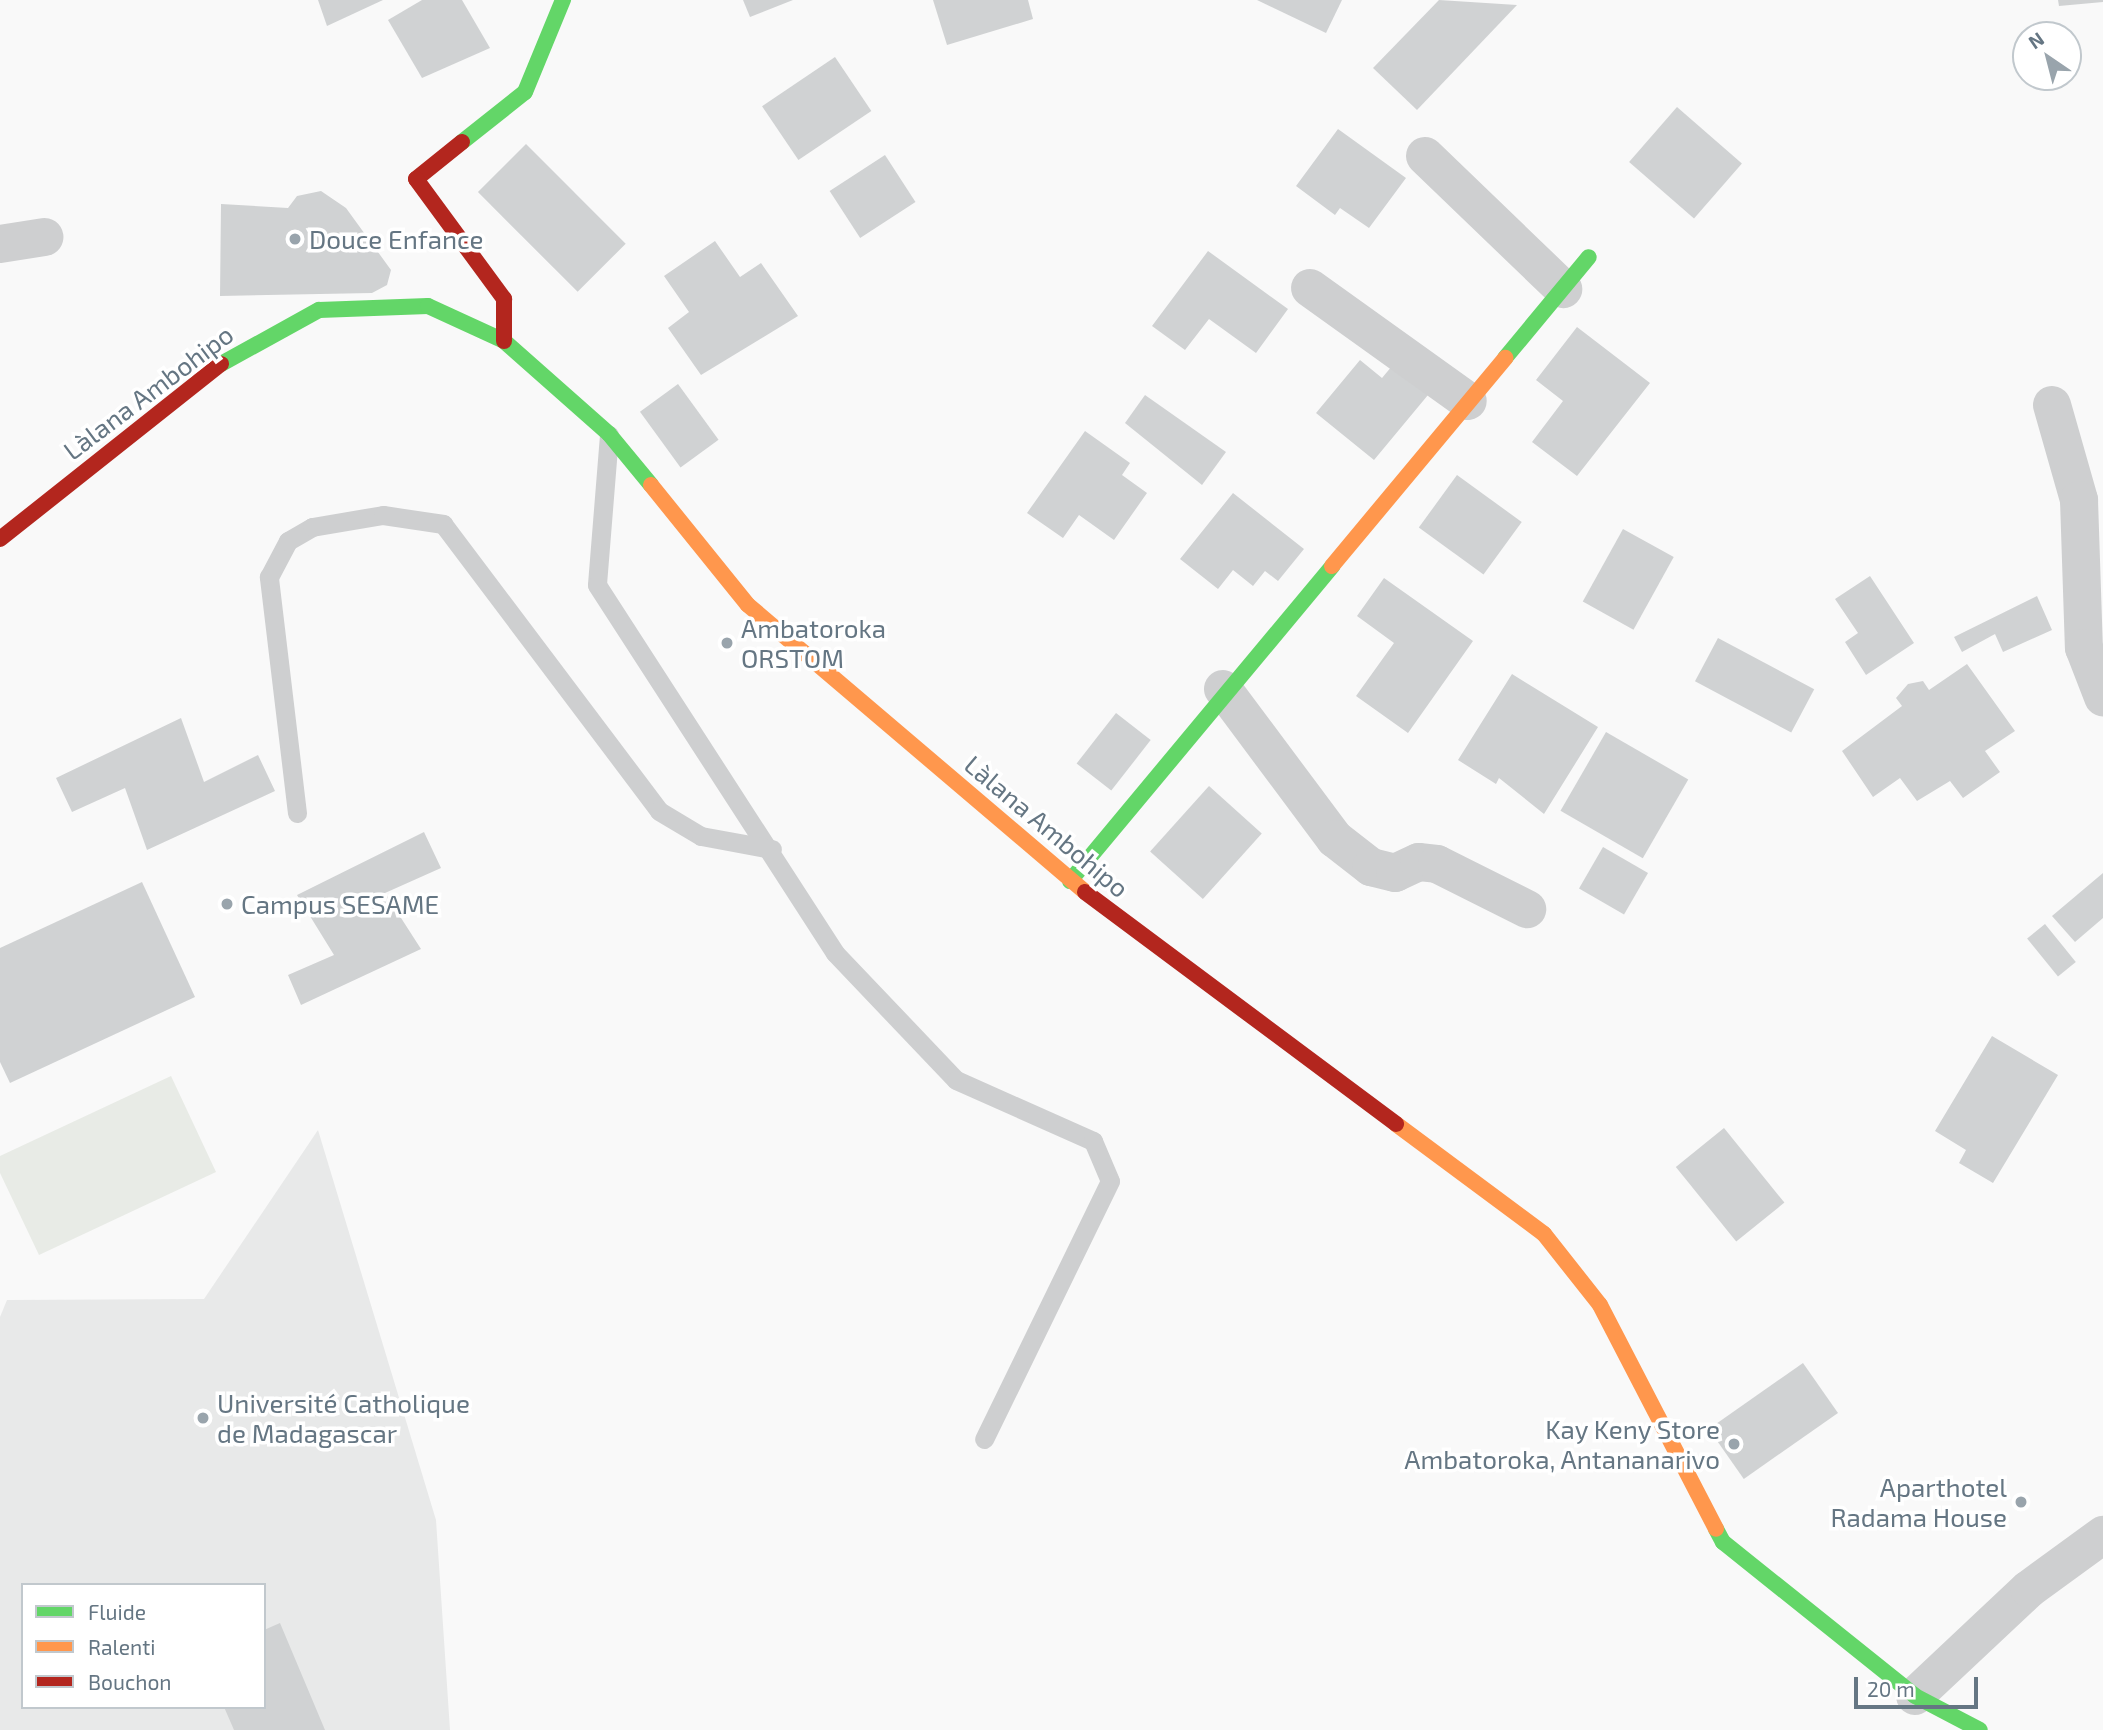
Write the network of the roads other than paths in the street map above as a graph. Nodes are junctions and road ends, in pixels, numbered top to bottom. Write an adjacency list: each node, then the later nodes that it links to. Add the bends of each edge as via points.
1 (563, 0): 8 (street, via 525,92 416,179 504,299)
2 (1425, 156): 7 (street)
3 (44, 237): 4 (street)
4 (0, 244)
5 (1589, 257): 7 (street)
6 (1310, 288): 9 (street)
7 (1563, 289): 9 (street)
8 (504, 341): 11 (street, Làlana Ambohipo); 12 (street, Làlana Ambohipo, via 428,306 319,310 230,356)
9 (1468, 401): 13 (street)
10 (2052, 405): 14 (street, via 2079,500 2084,648)
11 (609, 434): 16 (lane, via 597,585); 17 (street, Làlana Ambohipo, via 748,605)
12 (0, 539)
13 (1223, 689): 17 (street); 18 (street, via 1335,839 1371,867 1395,873 1429,862)
14 (2103, 697)
15 (297, 813): 16 (lane, via 269,577 288,541 312,527 383,515 443,524 659,811 701,836)
16 (772, 849): 19 (lane, via 835,953 956,1080 1093,1141 1110,1181)
17 (1070, 880): 21 (street, Làlana Ambohipo, via 1544,1234 1600,1305 1723,1542)
18 (1527, 909)
19 (984, 1439)
20 (2103, 1535): 21 (street, via 2029,1589)
21 (1915, 1696): 22 (street, Làlana Ambohipo)
22 (1980, 1730)

